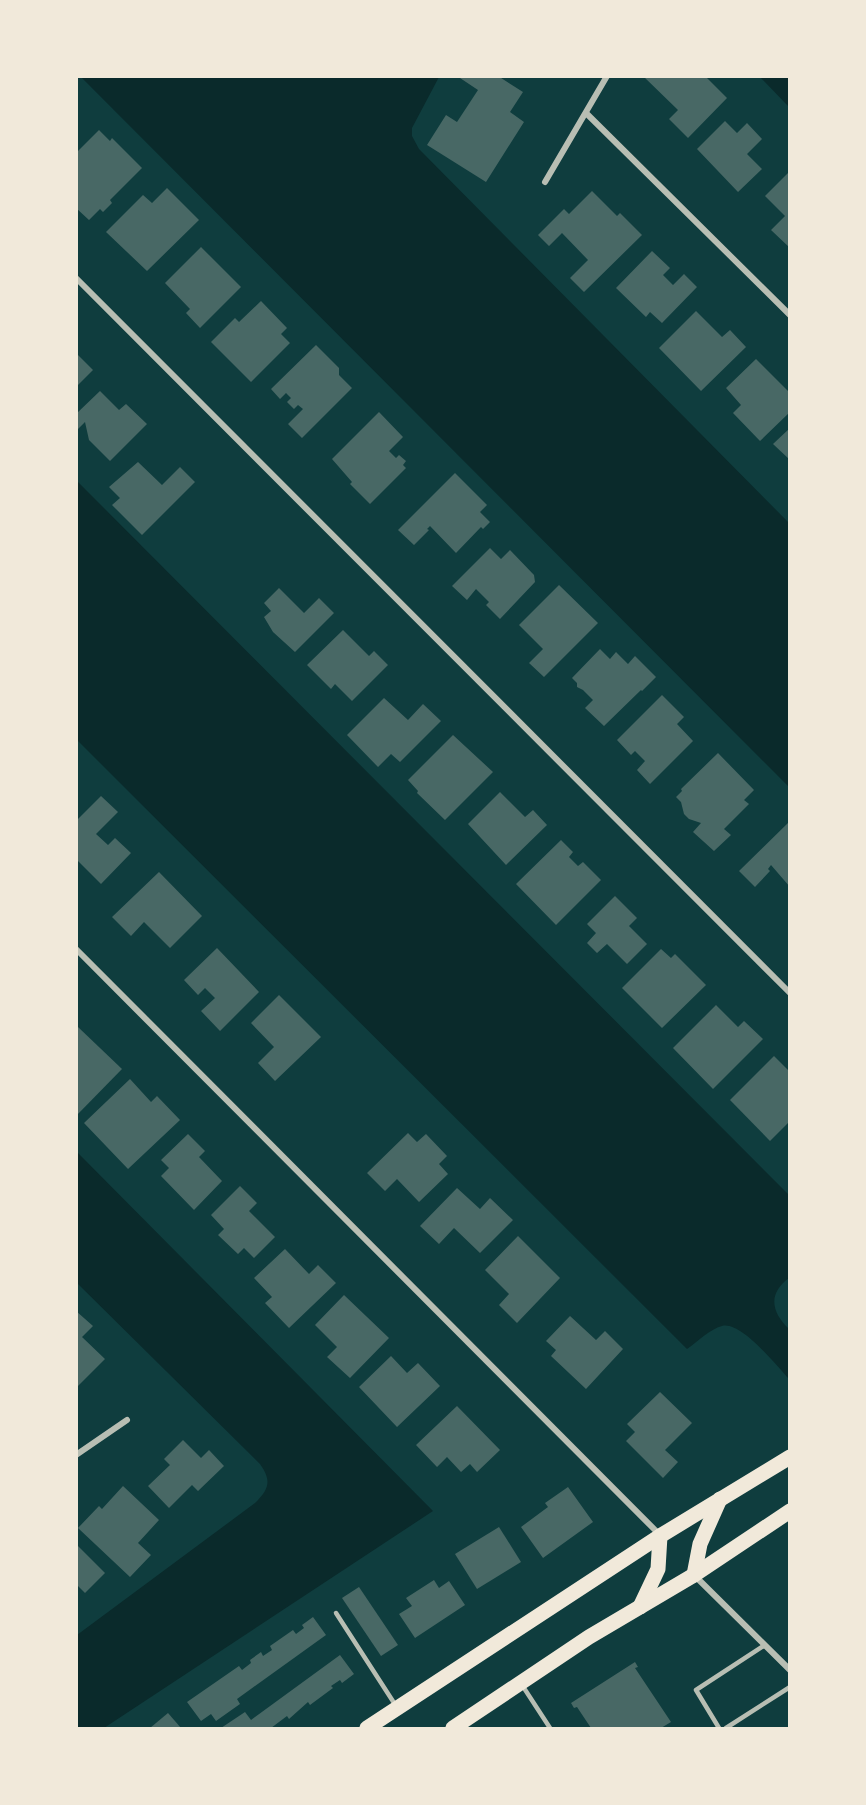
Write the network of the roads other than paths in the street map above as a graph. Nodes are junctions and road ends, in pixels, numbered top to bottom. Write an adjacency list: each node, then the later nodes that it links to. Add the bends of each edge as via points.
1 (608, 76): 2 (street)
2 (586, 113): 3 (street); 5 (street)
3 (545, 182)
4 (76, 278): 7 (street)
5 (789, 315)
6 (76, 949): 13 (street)
7 (789, 993)
8 (127, 1420): 9 (street)
9 (76, 1455)
10 (789, 1457): 11 (main road)
11 (720, 1499): 13 (main road); 14 (main road, via 700,1544)
12 (789, 1510): 14 (main road)
13 (660, 1536): 15 (main road, via 657,1569); 21 (main road)
14 (694, 1575): 15 (main road); 17 (street)
15 (640, 1607): 19 (main road)
16 (336, 1612): 21 (lane)
17 (765, 1645): 18 (street); 25 (lane, via 696,1690)
18 (789, 1670)
19 (521, 1683): 23 (main road); 24 (lane)
20 (789, 1687): 26 (lane)
21 (397, 1708): 22 (main road)
22 (367, 1728)
23 (453, 1728)
24 (550, 1728)
25 (719, 1728)
26 (726, 1728)

